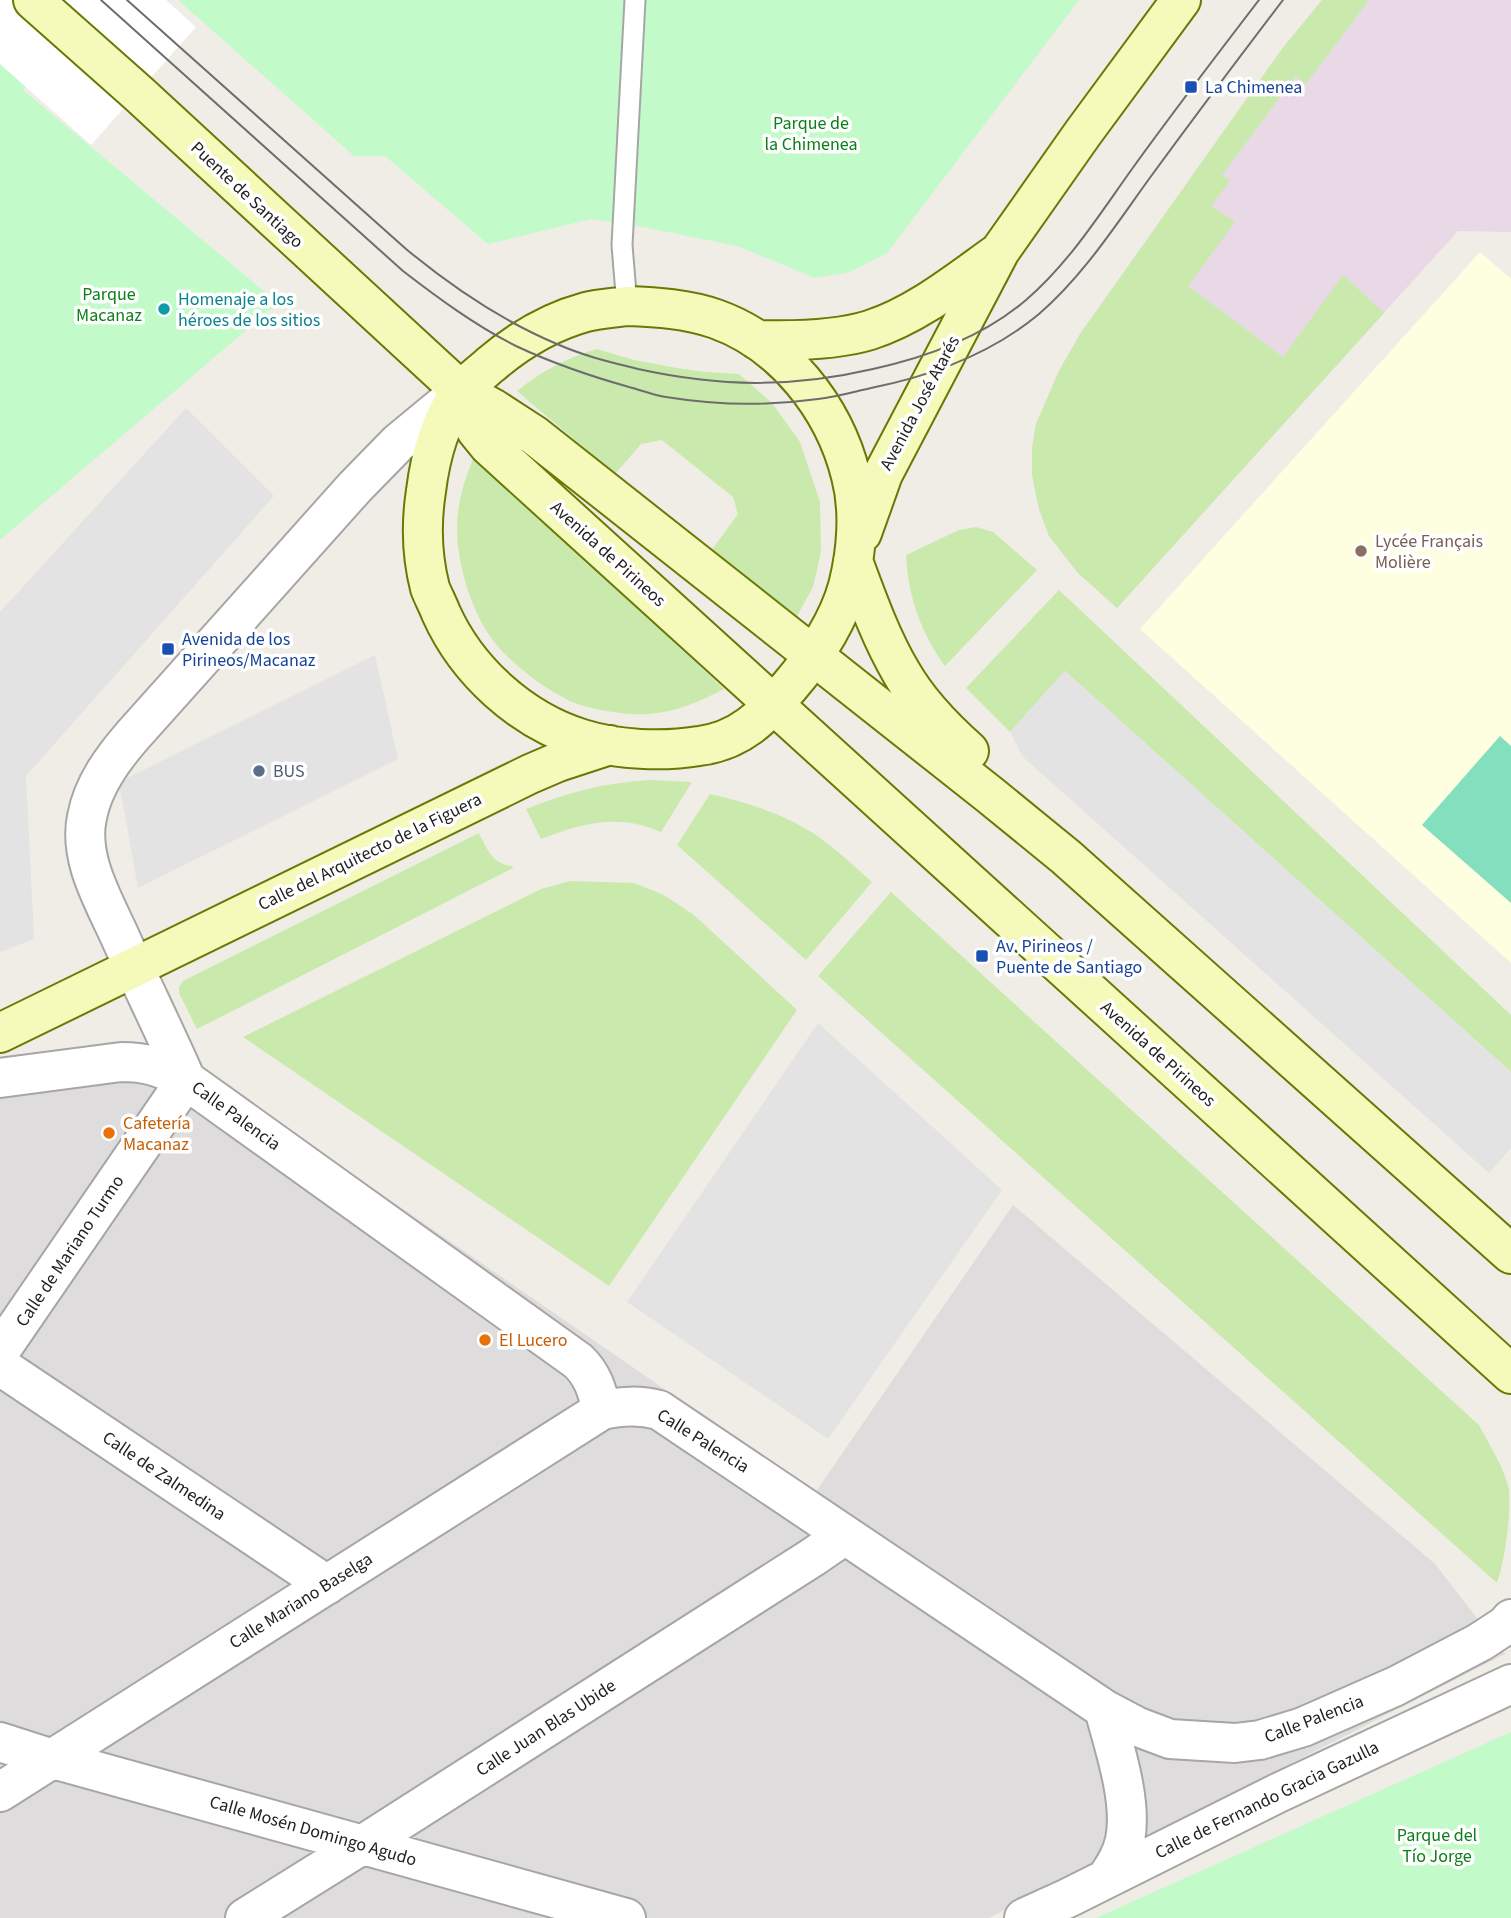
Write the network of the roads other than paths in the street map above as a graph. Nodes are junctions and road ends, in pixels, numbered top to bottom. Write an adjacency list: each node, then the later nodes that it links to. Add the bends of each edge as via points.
1 (33, 0): 7 (main road, Puente de Santiago)
2 (635, 0): 5 (lane, via 622,245)
3 (1181, 0): 4 (main road, Avenida José Atarés)
4 (1000, 251): 6 (main road, Avenida José Atarés, via 914,311 869,331 792,341); 8 (main road, Avenida José Atarés, via 883,474)
5 (627, 306): 6 (main road, via 672,308 716,320); 7 (main road, via 587,312 534,333)
6 (757, 340): 8 (main road, via 803,381 838,436 852,477)
7 (461, 391): 9 (main road, via 534,435); 10 (main road, Avenida de Pirineos, via 476,430 489,446); 11 (main road, via 444,421 429,464 423,512 431,590 447,627 489,683 556,729); 13 (street, via 355,486 134,734 102,777 87,816 87,850 100,893)
8 (853, 561): 9 (main road, via 839,610); 12 (main road, via 901,674 930,713 1025,805)
9 (813, 655): 10 (main road); 12 (main road)
10 (774, 705): 11 (main road, via 733,737 702,746 663,750); 20 (main road, Avenida de Pirineos)
11 (610, 745): 13 (main road, Calle del Arquitecto de la Figuera, via 530,774)
12 (1066, 857): 17 (main road)
13 (134, 968): 14 (main road, Calle del Arquitecto de la Figuera); 16 (street, Calle Palencia)
14 (0, 1033)
15 (0, 1078): 16 (street, Calle Palencia, via 138,1062)
16 (186, 1080): 18 (street, Calle de Mariano Turmo); 21 (street, Calle Palencia, via 578,1361 595,1384)
17 (1511, 1254)
18 (0, 1352)
19 (0, 1366): 23 (street, Calle de Zalmedina)
20 (1508, 1376)
21 (602, 1410): 22 (street, Calle Palencia, via 629,1405 659,1410); 23 (street, Calle Mariano Baselga)
22 (845, 1535): 26 (street, Calle Palencia); 30 (street, Calle Juan Blas Ubide)
23 (327, 1585): 28 (street, Calle Mariano Baselga)
24 (1511, 1619): 26 (street, Calle Palencia, via 1480,1642 1396,1686 1303,1727 1260,1740 1170,1739)
25 (1511, 1684): 31 (street, Calle de Fernando Gracia Gazulla)
26 (1104, 1709): 31 (street, via 1120,1772 1126,1821 1118,1860)
27 (0, 1742): 28 (street, Calle Mosén Domingo Agudo)
28 (53, 1759): 29 (street, Calle Mariano Baselga); 30 (street, Calle Mosén Domingo Agudo)
29 (0, 1792)
30 (362, 1845): 32 (street, Calle Juan Blas Ubide); 33 (street, Calle Mosén Domingo Agudo)
31 (1106, 1879): 34 (street, Calle de Fernando Gracia Gazulla)
32 (244, 1918)
33 (626, 1918)
34 (1024, 1918)

